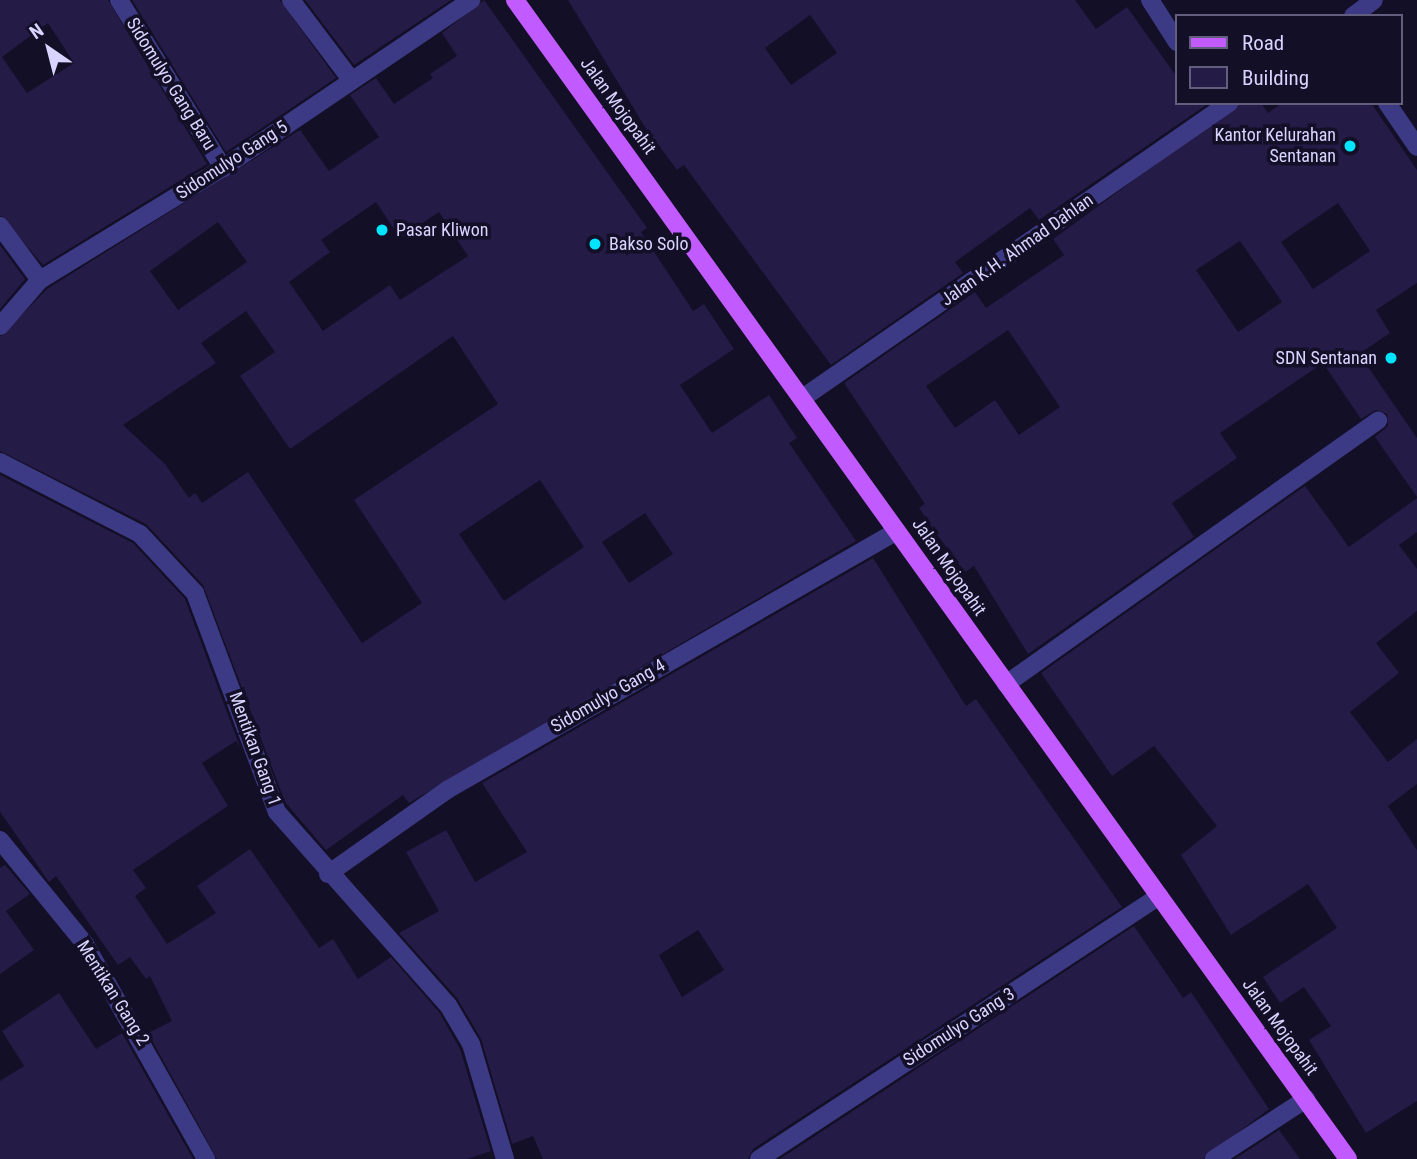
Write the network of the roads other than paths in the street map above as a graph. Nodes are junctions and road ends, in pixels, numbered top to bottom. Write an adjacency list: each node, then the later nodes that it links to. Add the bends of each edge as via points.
1 (119, 0): 13 (street, Sidomulyo Gang Baru)
2 (291, 0): 9 (street)
3 (471, 0): 9 (street, Sidomulyo Gang 5)
4 (514, 0): 17 (main road, Jalan Mojopahit)
5 (1150, 0): 8 (street)
6 (1374, 0): 7 (street)
7 (1356, 14)
8 (1176, 40)
9 (352, 81): 13 (street, Sidomulyo Gang 5)
10 (1223, 105): 17 (street, Jalan K.H. Ahmad Dahlan)
11 (1388, 105): 12 (street)
12 (1417, 147)
13 (223, 168): 15 (street, Sidomulyo Gang 5)
14 (0, 226): 15 (street)
15 (40, 280): 16 (street, Sidomulyo Gang 5)
16 (0, 326)
17 (804, 397): 20 (main road, Jalan Mojopahit)
18 (1378, 421): 21 (street)
19 (0, 462): 23 (street, Mentikan Gang 1, via 111,515 169,559 213,627 276,812)
20 (897, 531): 21 (main road, Jalan Mojopahit); 23 (street, Sidomulyo Gang 4, via 446,790)
21 (1006, 684): 24 (main road, Jalan Mojopahit)
22 (0, 840): 26 (street, Mentikan Gang 2, via 85,944)
23 (328, 874): 27 (street, Mentikan Gang 1, via 454,1015 471,1044)
24 (1159, 896): 25 (main road, Jalan Mojopahit); 28 (street, Sidomulyo Gang 3)
25 (1306, 1099): 29 (street); 30 (main road, Jalan Mojopahit)
26 (206, 1159)
27 (505, 1159)
28 (759, 1159)
29 (1214, 1159)
30 (1348, 1159)

